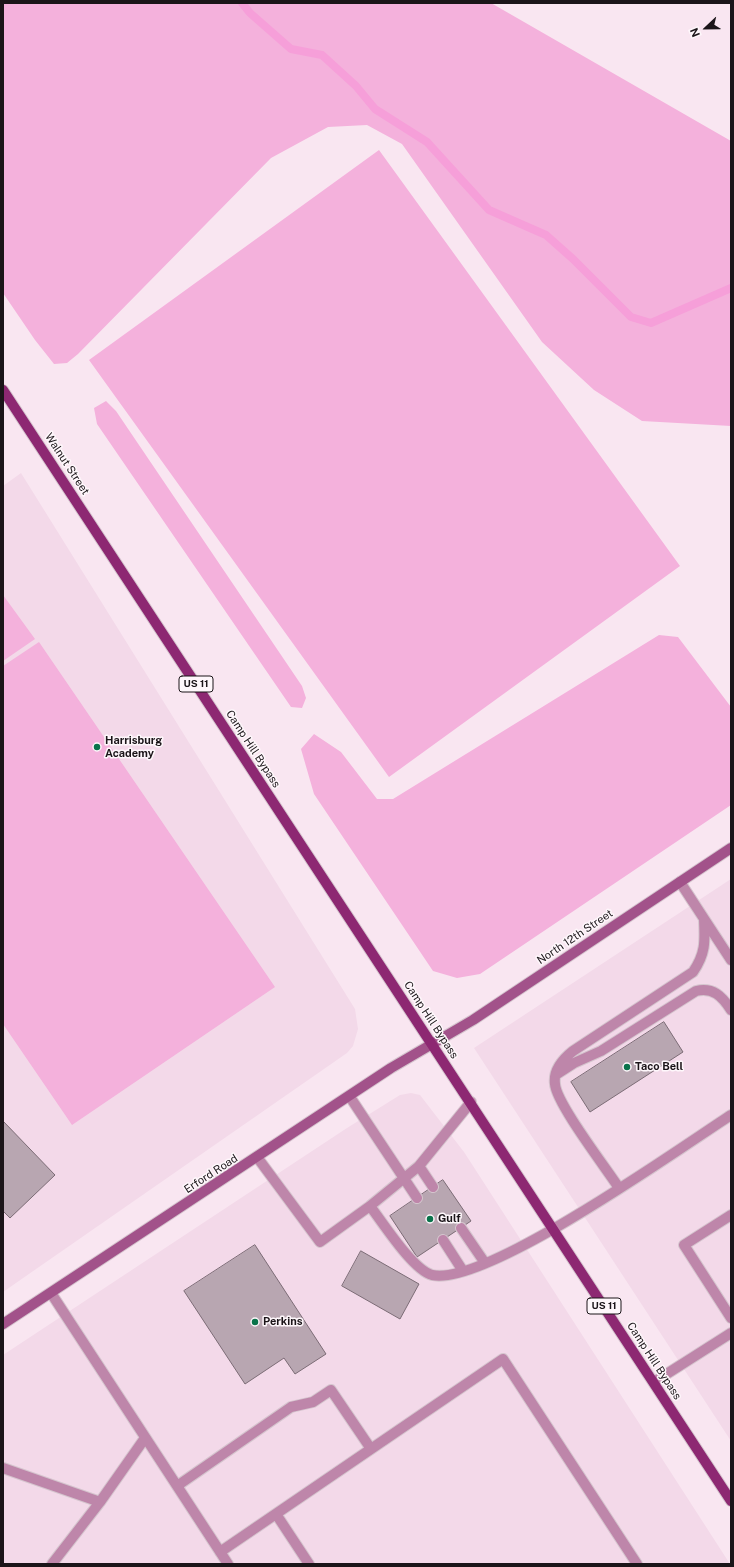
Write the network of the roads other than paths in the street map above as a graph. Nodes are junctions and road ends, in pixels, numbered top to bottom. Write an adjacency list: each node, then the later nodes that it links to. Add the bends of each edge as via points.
1 (3, 390): 2 (main road, Walnut Street / US 11)
2 (111, 553): 8 (main road, Camp Hill Bypass / US 11)
3 (731, 848): 4 (main road, North 12th Street)
4 (680, 882): 5 (lane); 8 (main road, North 12th Street, via 473,1020)
5 (704, 920): 6 (lane); 9 (lane, via 705,943 702,960 693,972 573,1051 559,1066)
6 (731, 960)
7 (731, 1010): 9 (lane, via 717,993 704,989 696,991 601,1051)
8 (432, 1044): 10 (main road, Erford Road, via 391,1068); 11 (main road, Camp Hill Bypass / US 11)
9 (555, 1075): 17 (lane, via 554,1084 564,1106)
10 (350, 1097): 13 (main road, Erford Road); 15 (lane)
11 (471, 1102): 14 (lane); 22 (main road, Camp Hill Bypass / US 11)
12 (731, 1114): 17 (lane)
13 (257, 1158): 19 (lane, via 320,1242); 26 (main road, Erford Road)
14 (419, 1166): 15 (lane); 16 (lane)
15 (404, 1178): 18 (lane); 19 (lane)
16 (433, 1187)
17 (619, 1188): 22 (lane)
18 (417, 1198)
19 (370, 1206): 25 (lane, via 417,1267 432,1275 449,1276)
20 (731, 1215): 27 (lane, via 684,1245)
21 (461, 1228): 24 (lane)
22 (554, 1230): 24 (lane); 30 (main road, Camp Hill Bypass / US 11)
23 (443, 1240): 25 (lane)
24 (485, 1263): 25 (lane)
25 (463, 1271)
26 (51, 1293): 28 (main road, Erford Road); 31 (lane)
27 (731, 1318)
28 (3, 1324)
29 (731, 1333): 30 (lane)
30 (654, 1382): 35 (main road, Camp Hill Bypass / US 11)
31 (145, 1438): 34 (lane); 36 (lane)
32 (371, 1449): 34 (lane, via 331,1390 313,1402 291,1407); 37 (lane); 42 (lane, via 503,1359)
33 (3, 1468): 36 (lane)
34 (177, 1486): 38 (lane)
35 (730, 1498)
36 (100, 1502): 39 (lane)
37 (276, 1514): 38 (lane); 41 (lane)
38 (220, 1552): 40 (lane)
39 (52, 1564)
40 (228, 1564)
41 (309, 1564)
42 (637, 1564)

